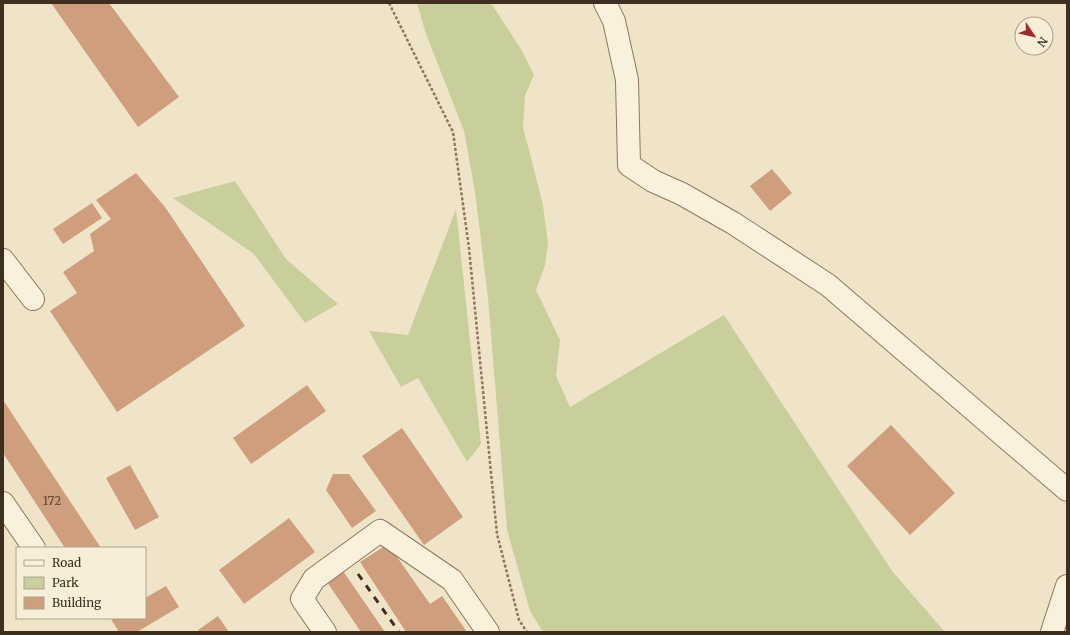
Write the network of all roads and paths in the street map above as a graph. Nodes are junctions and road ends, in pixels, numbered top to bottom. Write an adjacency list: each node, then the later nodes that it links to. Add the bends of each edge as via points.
1 (389, 3): 11 (path, via 453,132 469,248 497,534 519,620)
2 (605, 3): 5 (lane, via 614,21 627,80 629,165 733,223 828,285)
3 (3, 260): 4 (lane)
4 (33, 299)
5 (1067, 490)
6 (3, 503): 7 (lane)
7 (33, 547)
8 (1067, 586): 12 (lane)
9 (325, 632): 10 (lane, via 302,599 314,579 380,532 452,580)
10 (488, 632)
11 (527, 632)
12 (1052, 632)

